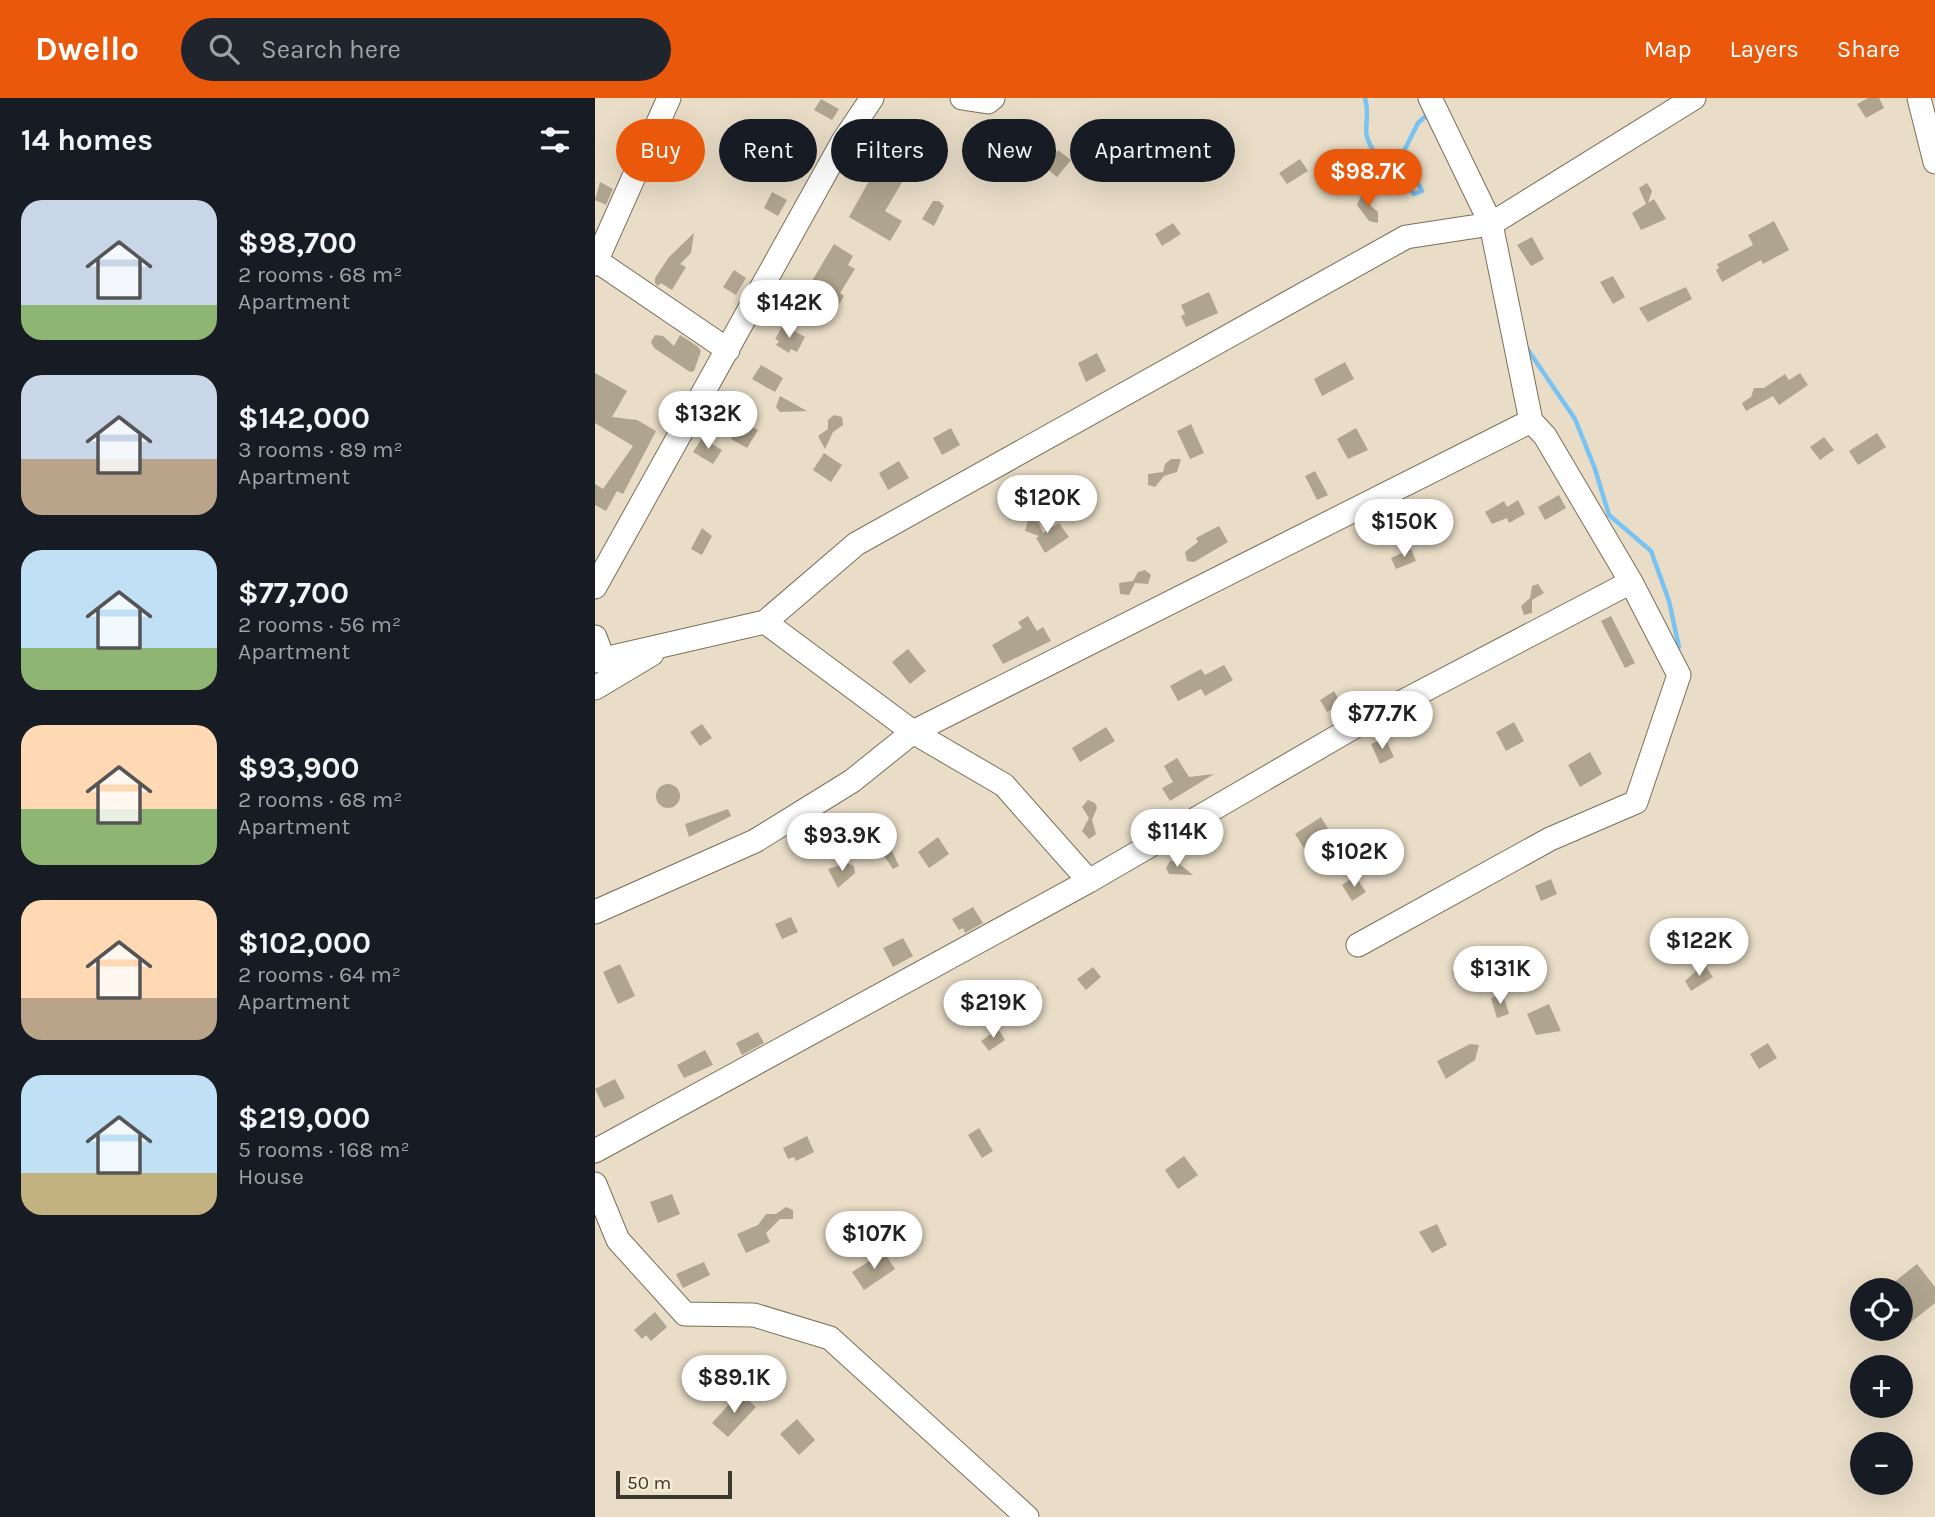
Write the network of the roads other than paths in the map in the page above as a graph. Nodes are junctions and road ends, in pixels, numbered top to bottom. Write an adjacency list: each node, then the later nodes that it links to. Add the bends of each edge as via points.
1 (872, 98): 11 (street, via 842,143)
2 (961, 98): 3 (street, via 980,102)
3 (993, 98)
4 (1430, 98): 9 (street)
5 (1694, 98): 9 (street)
6 (1919, 98): 8 (street)
7 (660, 101): 10 (street)
8 (1935, 162)
9 (1491, 224): 12 (street); 15 (street, via 1406,237 856,544)
10 (596, 263): 11 (street)
11 (728, 350): 14 (street)
12 (1531, 421): 13 (street, via 1545,436); 19 (street)
13 (1631, 582): 20 (street, via 1354,727); 22 (street, via 1679,675 1636,802 1549,839)
14 (595, 587)
15 (765, 622): 16 (street); 19 (street)
16 (670, 643): 17 (street); 18 (street)
17 (598, 652)
18 (595, 688)
19 (913, 732): 20 (street, via 1004,785); 21 (street, via 852,781 755,841)
20 (1090, 881): 23 (street)
21 (595, 912)
22 (1357, 945)
23 (595, 1151)
24 (595, 1184): 25 (street, via 618,1240 685,1314 754,1315 830,1338)
25 (1027, 1517)

